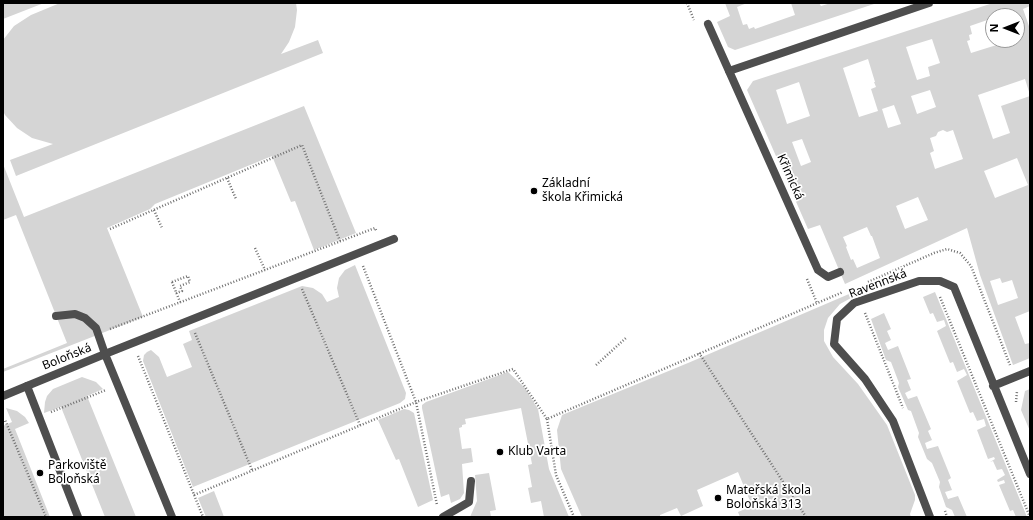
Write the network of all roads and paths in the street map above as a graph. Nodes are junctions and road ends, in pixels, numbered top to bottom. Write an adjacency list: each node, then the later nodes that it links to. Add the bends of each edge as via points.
1 (929, 3): 3 (street)
2 (708, 24): 3 (street, Křimická)
3 (729, 71): 15 (street, Křimická, via 818,270 828,277)
4 (227, 178): 5 (path); 6 (path); 10 (path, via 302,145)
5 (236, 199)
6 (154, 210): 7 (path); 8 (path)
7 (162, 228)
8 (110, 229)
9 (394, 239): 11 (street)
10 (340, 241): 11 (path, via 375,228); 14 (path)
11 (381, 244): 13 (street)
12 (256, 248): 14 (path)
13 (358, 253): 16 (street); 34 (path)
14 (265, 270): 19 (path)
15 (840, 272)
16 (297, 277): 22 (street); 38 (path)
17 (933, 280): 32 (street, Ravennská, via 940,280 954,287); 50 (street, Ravennská, via 919,281 854,303 836,319 834,344 865,379 893,421); 51 (path)
18 (176, 293): 18 (path, via 172,282 188,276 190,282 180,286 182,290); 19 (path)
19 (180, 302): 23 (path)
20 (817, 303): 27 (path)
21 (56, 316): 23 (street, via 75,314 85,318 96,328)
22 (189, 320): 25 (street); 39 (path)
23 (98, 334): 26 (street)
24 (626, 338): 28 (path)
25 (132, 343): 26 (street); 42 (path)
26 (105, 354): 30 (street, Boloňská); 31 (street, Boloňská)
27 (699, 354): 36 (path); 49 (path)
28 (596, 365)
29 (1030, 371): 32 (street)
30 (27, 386): 33 (street, Boloňská); 35 (street)
31 (118, 386): 35 (path); 46 (street, Boloňská)
32 (993, 386): 40 (street, Ravennská)
33 (3, 396)
34 (416, 402): 36 (path, via 513,369); 38 (path); 43 (path)
35 (39, 417): 45 (street)
36 (547, 419): 48 (path, via 556,475)
37 (3, 421): 44 (path, via 5,420)
38 (360, 425): 39 (path)
39 (252, 470): 42 (path)
40 (1030, 474)
41 (470, 481): 43 (street, via 469,502)
42 (194, 495): 47 (path)
43 (441, 513)
44 (46, 517)
45 (78, 517)
46 (172, 517)
47 (203, 517)
48 (574, 517)
49 (806, 517)
50 (930, 517)
51 (1030, 517)

